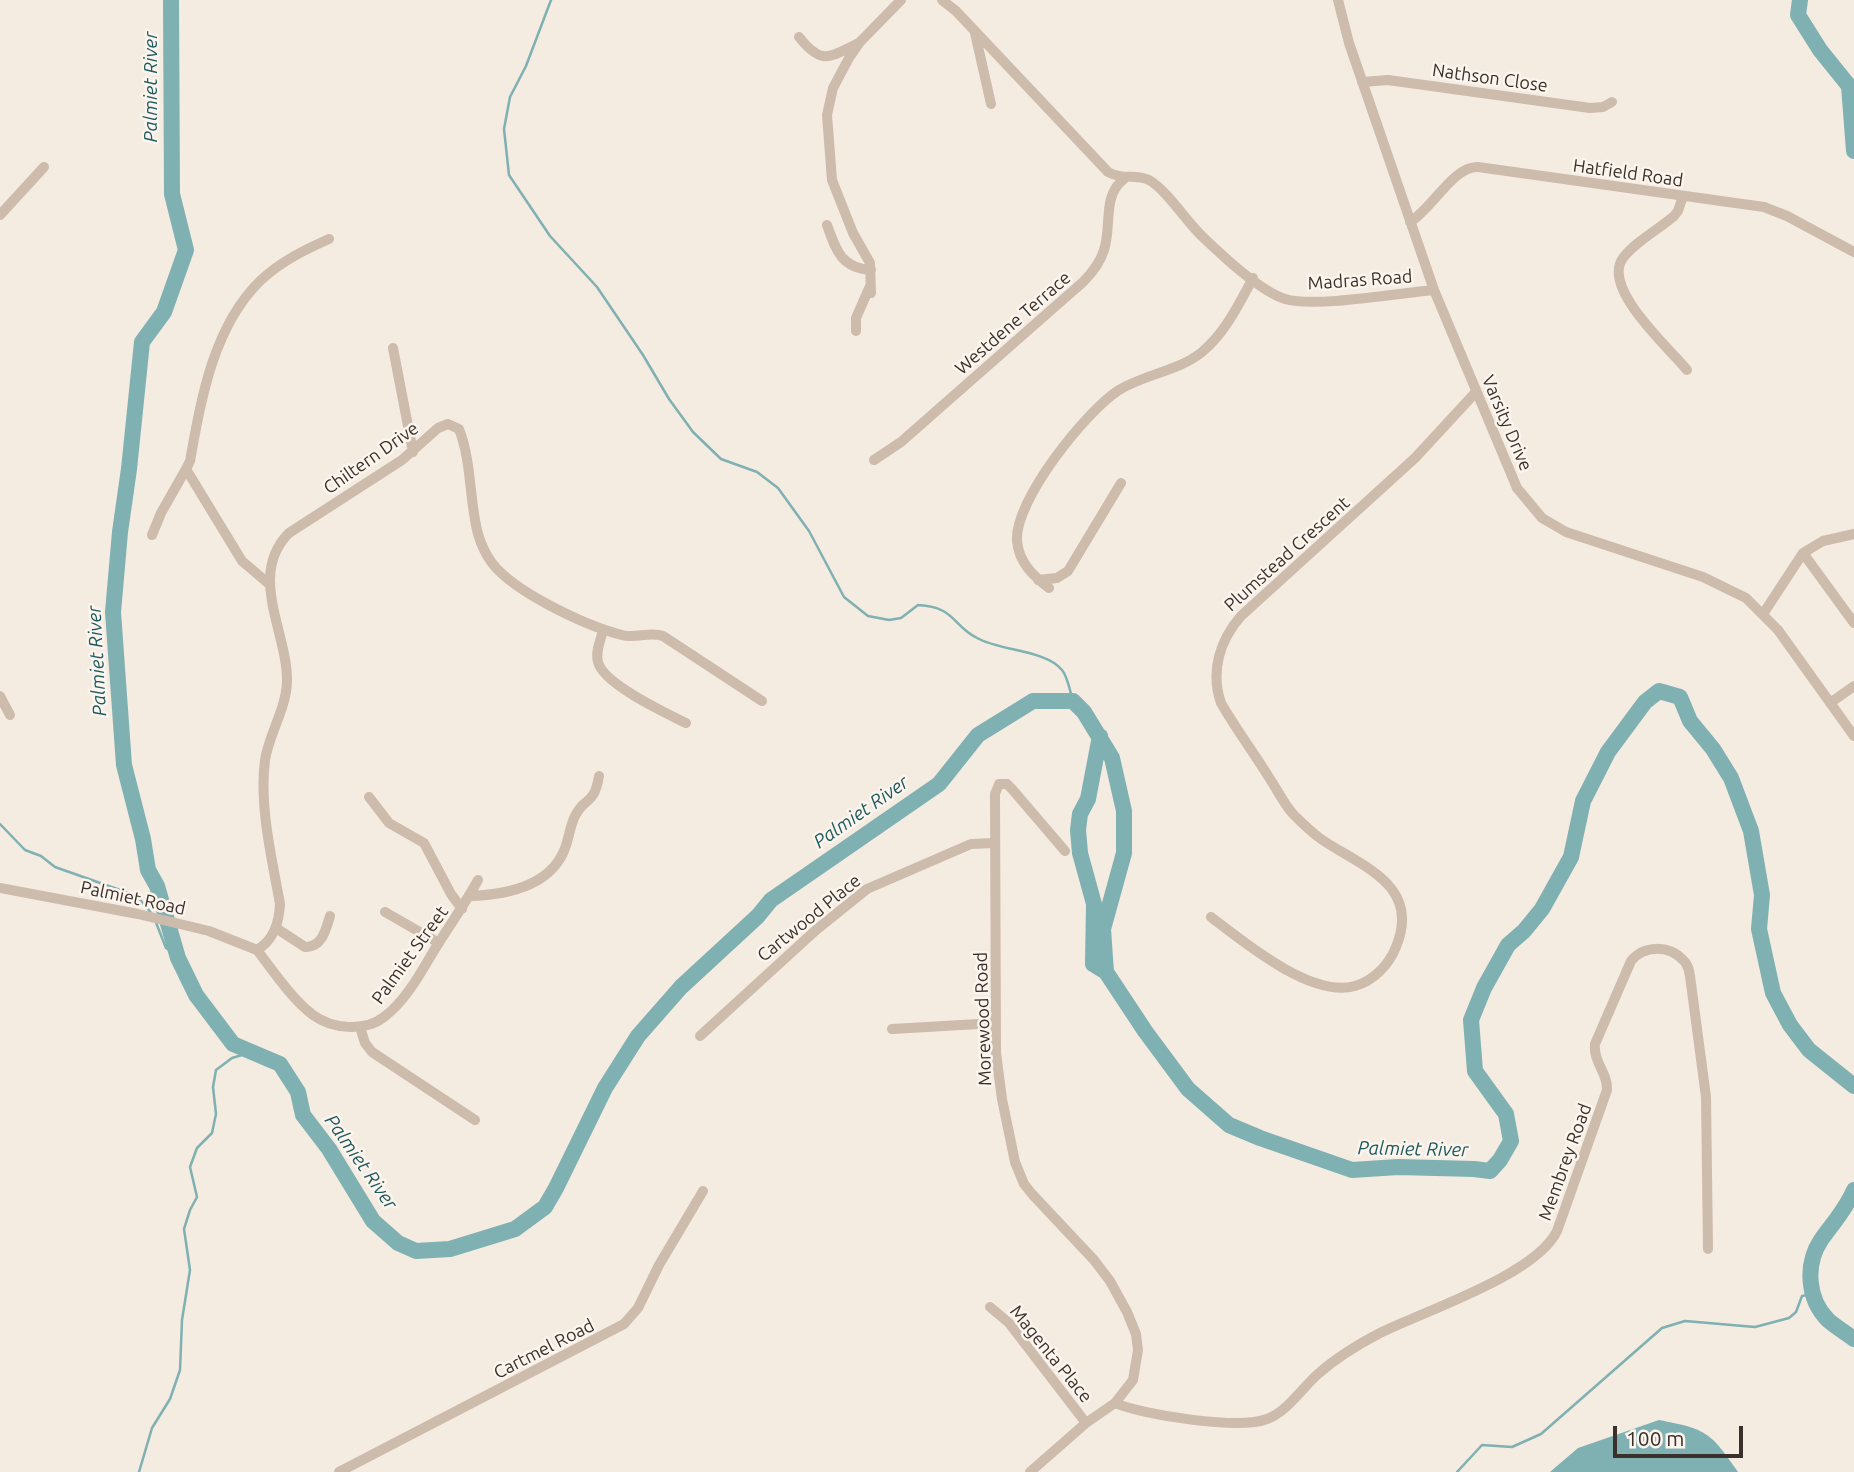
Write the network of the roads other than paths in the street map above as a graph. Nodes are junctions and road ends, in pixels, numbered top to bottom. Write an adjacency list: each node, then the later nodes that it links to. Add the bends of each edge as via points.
1 (901, 0): 6 (street)
2 (942, 0): 4 (street, Madras Road)
3 (1338, 0): 7 (street, Varsity Drive)
4 (975, 33): 9 (street); 11 (street, Madras Road, via 1104,168)
5 (799, 37): 6 (street, via 822,57)
6 (860, 42): 18 (street, via 833,88 827,115 832,180)
7 (1362, 82): 8 (street, Nathson Close, via 1388,80 1590,107); 14 (street, Varsity Drive)
8 (1612, 102)
9 (991, 104)
10 (44, 167): 13 (street)
11 (1124, 178): 19 (street, Madras Road, via 1152,182 1195,230); 26 (street, Westdene Terrace, via 1111,198 1105,250 1083,282 901,442)
12 (1683, 197): 14 (street, Hatfield Road, via 1471,167 1456,175); 17 (street, Hatfield Road, via 1776,211); 23 (street, via 1674,216 1625,256 1618,273 1638,314)
13 (0, 215)
14 (1410, 222): 20 (street, Varsity Drive)
15 (827, 225): 18 (street, via 837,254 855,267)
16 (329, 239): 27 (street, via 271,271 242,305 210,368)
17 (1854, 252)
18 (871, 270): 21 (street, via 871,289 856,318)
19 (1253, 278): 20 (street, Madras Road, via 1288,300); 32 (street, via 1233,316 1203,352 1119,390 1088,415 1065,444 1018,525 1019,552)
20 (1434, 290): 24 (street, Varsity Drive)
21 (856, 331)
22 (393, 348): 25 (street)
23 (1687, 370)
24 (1476, 392): 35 (street, Varsity Drive, via 1510,475 1548,522 1576,536 1721,584); 55 (street, Plumstead Crescent, via 1407,465 1241,616 1226,635 1217,661 1221,703 1290,811 1321,839 1367,866 1390,887 1401,922 1395,950 1381,970 1363,982 1346,988 1324,987 1291,972)
25 (412, 452): 33 (street, Chiltern Drive, via 289,533 272,558); 37 (street, Chiltern Drive, via 438,428 456,426 477,530 491,562 545,602)
26 (874, 460)
27 (186, 469): 29 (street); 33 (street, via 242,561)
28 (1121, 483): 32 (street, via 1068,571 1057,578)
29 (152, 534)
30 (1854, 534): 31 (street, via 1823,541)
31 (1803, 553): 35 (street); 36 (street)
32 (1038, 580): 34 (street)
33 (269, 584): 56 (street, Chiltern Drive, via 287,682 264,774 265,813 280,905)
34 (1049, 588)
35 (1763, 614): 41 (street, Varsity Drive)
36 (1854, 623)
37 (603, 630): 40 (street, Chiltern Drive, via 632,637 663,636); 43 (street, via 597,657 606,674 642,702)
38 (1854, 686): 41 (street)
39 (0, 696): 42 (street)
40 (762, 701)
41 (1830, 703): 44 (street, Varsity Drive)
42 (10, 715)
43 (686, 723)
44 (1854, 736)
45 (599, 776): 51 (street, via 594,797 577,813 565,850 553,867 516,889)
46 (369, 797): 52 (street, via 389,823 424,844)
47 (995, 843): 48 (street, Morewood Road, via 995,794 1003,783); 59 (street, Morewood Road); 62 (street, Cartwood Place, via 971,844 867,889)
48 (1065, 852)
49 (478, 880): 51 (street, Palmiet Street)
50 (0, 888): 58 (street, Palmiet Road, via 209,931)
51 (469, 896): 52 (street, Palmiet Street)
52 (462, 909): 57 (street, Palmiet Street)
53 (385, 912): 57 (street)
54 (330, 916): 56 (street, via 311,947)
55 (1211, 917)
56 (276, 928): 58 (street)
57 (439, 943): 60 (street, Palmiet Street, via 395,1006 383,1018)
58 (257, 950): 60 (street, via 314,1016 344,1027)
59 (996, 1023): 61 (street); 67 (street, Morewood Road, via 1002,1099 1019,1172 1043,1208 1110,1281 1136,1334 1137,1368)
60 (360, 1027): 63 (street, via 372,1052)
61 (892, 1029)
62 (700, 1035)
63 (475, 1120)
64 (703, 1191): 69 (street, Cartmel Road, via 638,1308 624,1324)
65 (1708, 1248): 67 (street, Membrey Road, via 1706,1097 1690,976 1683,959 1656,948 1636,954 1631,961 1595,1044 1607,1090 1561,1219 1546,1248 1513,1271 1342,1354 1266,1420 1178,1418)
66 (990, 1307): 68 (street, Magenta Place, via 1009,1323)
67 (1115, 1403): 68 (street, Morewood Road)
68 (1086, 1423): 70 (street, Morewood Road)
69 (339, 1472)
70 (1030, 1472)

